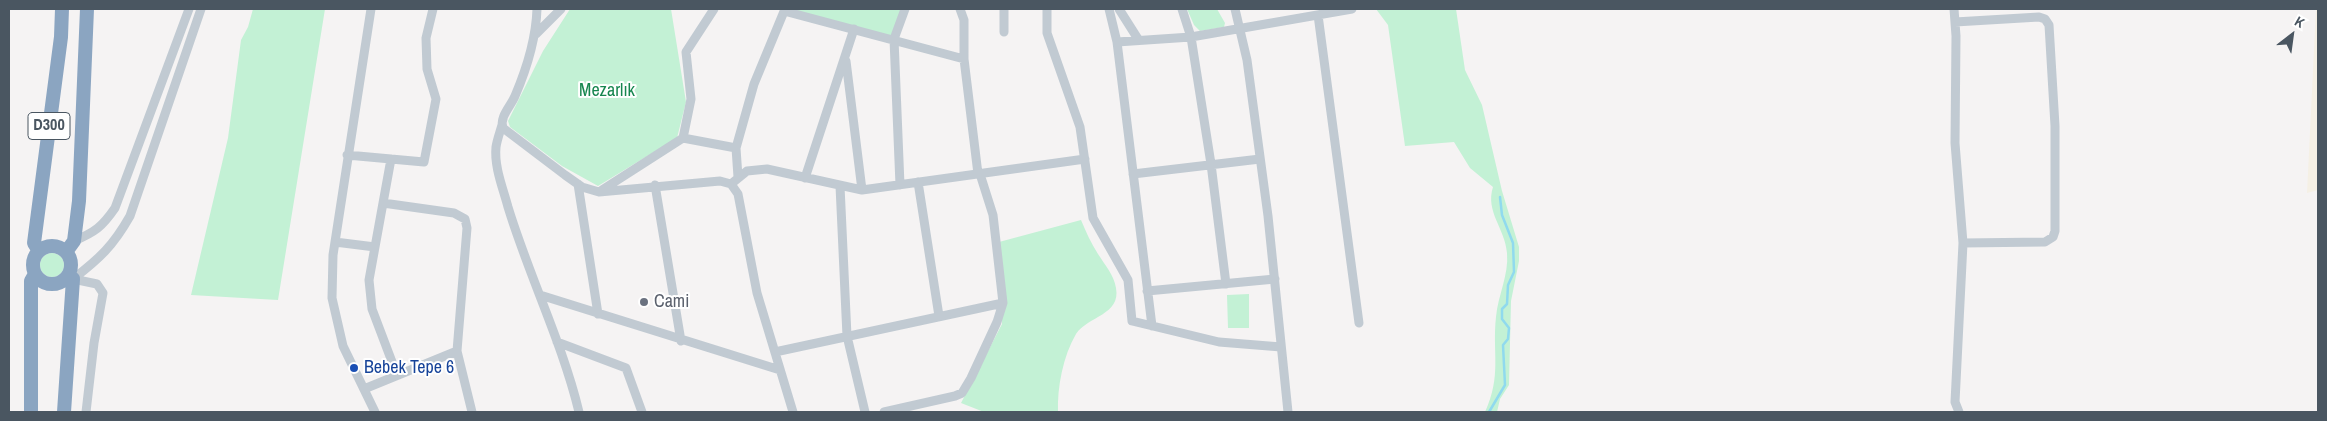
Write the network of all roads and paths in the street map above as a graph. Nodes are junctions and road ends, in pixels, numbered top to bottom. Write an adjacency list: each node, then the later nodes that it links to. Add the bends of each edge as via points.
1 (62, 9): 59 (highway, D300)
2 (87, 9): 60 (highway, D300, via 79,201)
3 (189, 9): 60 (street, via 115,208 103,225)
4 (200, 9): 63 (street, via 130,216 116,241 100,258)
5 (371, 9): 39 (street)
6 (434, 9): 40 (street, via 426,38 427,69 436,99 424,162)
7 (537, 9): 29 (street)
8 (556, 9): 24 (street)
9 (561, 9): 24 (street)
10 (714, 9): 37 (street, via 686,52 691,99)
11 (905, 9): 31 (street)
12 (960, 9): 35 (street, via 964,20)
13 (1004, 9): 28 (street)
14 (1047, 9): 41 (street, via 1047,33 1080,127)
15 (1109, 9): 33 (street)
16 (1119, 9): 32 (street)
17 (1182, 9): 30 (street)
18 (1235, 9): 27 (street)
19 (1352, 9): 23 (street)
20 (1954, 9): 25 (street)
21 (784, 10): 26 (street); 38 (street, via 754,84)
22 (1306, 13): 23 (street); 27 (street)
23 (1318, 15): 71 (street)
24 (552, 18): 29 (street)
25 (1955, 22): 58 (street, via 1955,143); 58 (street, via 2045,19 2049,25 2055,126 2053,237 2045,242)
26 (854, 29): 31 (street); 34 (street)
27 (1239, 29): 30 (street); 42 (street, via 1247,60)
28 (1004, 32)
29 (536, 34): 36 (street)
30 (1191, 37): 32 (street); 43 (street)
31 (894, 38): 35 (street); 52 (street)
32 (1138, 39): 33 (street)
33 (1117, 42): 45 (street)
34 (846, 58): 47 (street); 54 (street)
35 (964, 59): 44 (street)
36 (502, 125): 49 (street); 67 (street, via 496,148 498,171 519,243)
37 (683, 138): 38 (street); 55 (street)
38 (736, 148): 46 (street)
39 (348, 155): 40 (street); 57 (street)
40 (391, 159): 56 (street)
41 (1085, 159): 44 (street); 72 (street, via 1093,218 1128,280 1132,321)
42 (1260, 159): 43 (street); 64 (street)
43 (1211, 164): 45 (street); 65 (street)
44 (979, 174): 48 (street); 68 (street, via 993,215)
45 (1133, 174): 66 (street)
46 (738, 177): 47 (street, via 747,171 767,169); 50 (street)
47 (805, 178): 53 (street)
48 (918, 182): 52 (street); 70 (street)
49 (578, 184): 55 (street); 69 (street)
50 (731, 184): 51 (street, via 720,181); 78 (street, via 738,194 757,293)
51 (655, 185): 55 (street); 74 (street)
52 (900, 185): 54 (street)
53 (840, 186): 54 (street); 73 (street)
54 (862, 190)
55 (599, 192)
56 (383, 203): 61 (street); 77 (street, via 454,213 465,219 467,228)
57 (335, 242): 61 (street); 81 (street, via 332,298 343,346)
58 (1962, 243): 93 (street, via 1955,402)
59 (36, 247): 60 (highway); 62 (highway)
60 (70, 247): 63 (highway)
61 (375, 247): 80 (street, via 369,280 372,309)
62 (33, 278): 63 (highway, via 52,284); 82 (highway)
63 (70, 278): 83 (highway); 84 (street, via 97,284 103,293)
64 (1275, 280): 65 (street); 76 (street)
65 (1226, 284): 66 (street)
66 (1147, 291): 72 (street)
67 (540, 295): 69 (street); 75 (street)
68 (1003, 303): 70 (street); 91 (street, via 962,393)
69 (598, 314): 74 (street)
70 (939, 316): 73 (street)
71 (1359, 323)
72 (1152, 326): 76 (street, via 1219,342)
73 (847, 336): 78 (street); 90 (street)
74 (681, 341): 79 (street)
75 (557, 342): 87 (street); 88 (street, via 626,368)
76 (1281, 347): 92 (street)
77 (457, 351): 80 (street); 86 (street)
78 (775, 352): 79 (street)
79 (780, 370): 89 (street)
80 (396, 375): 81 (street)
81 (364, 389): 85 (street)
82 (31, 412)
83 (64, 412)
84 (86, 412)
85 (375, 412)
86 (472, 412)
87 (579, 412)
88 (642, 412)
89 (792, 412)
90 (865, 412)
91 (884, 412)
92 (1288, 412)
93 (1959, 412)

